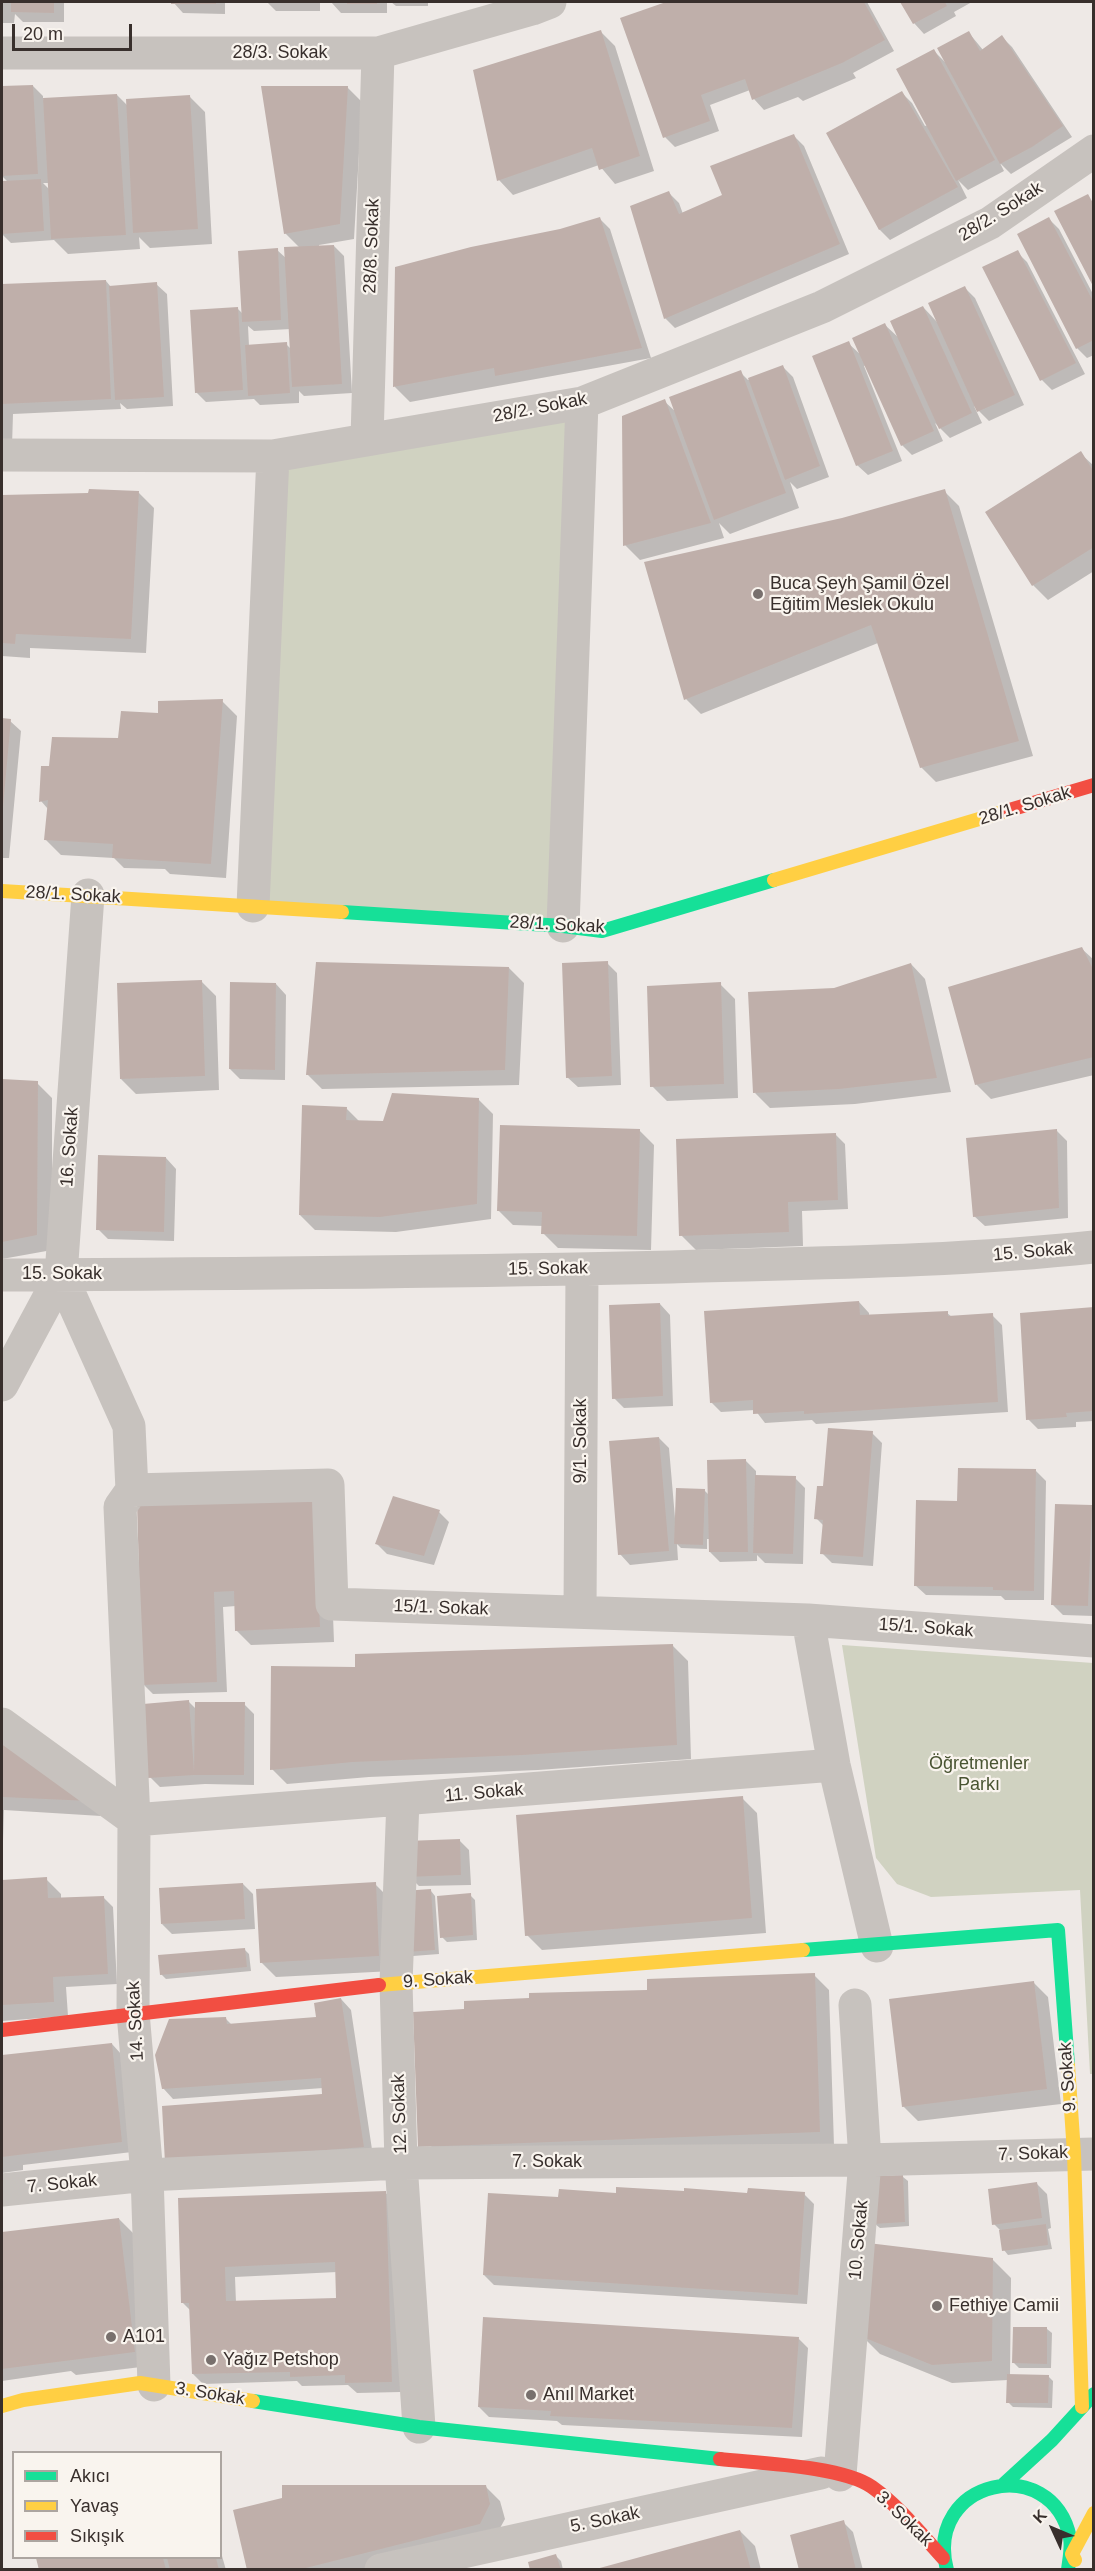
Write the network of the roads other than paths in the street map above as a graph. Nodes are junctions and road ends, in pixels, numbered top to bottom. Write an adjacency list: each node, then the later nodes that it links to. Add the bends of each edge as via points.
1 (538, 4): 2 (street, 28/3. Sokak)
2 (378, 53): 3 (street, 28/3. Sokak); 6 (street, 28/8. Sokak)
3 (2, 54)
4 (1094, 151): 5 (street, 28/2. Sokak, via 990,223 822,307)
5 (582, 403): 6 (street, 28/2. Sokak); 13 (street)
6 (367, 439): 8 (street, 28/2. Sokak)
7 (2, 455): 8 (street, 28/2. Sokak)
8 (273, 456): 12 (street)
9 (1094, 785): 13 (street, 28/1. Sokak, via 603,931)
10 (2, 891): 11 (street, 28/1. Sokak)
11 (88, 895): 12 (street, 28/1. Sokak); 17 (street, 16. Sokak)
12 (253, 906): 13 (street, 28/1. Sokak)
13 (563, 926)
14 (1094, 1246): 15 (street, 15. Sokak, via 865,1262)
15 (582, 1269): 17 (street, 15. Sokak); 20 (street, 9/1. Sokak)
16 (2, 1275): 17 (street, 15. Sokak)
17 (61, 1275): 18 (street, 16. Sokak); 19 (street, via 129,1426)
18 (2, 1385)
19 (132, 1490): 20 (street, 15/1. Sokak, via 328,1485 332,1604); 26 (street, 14. Sokak, via 120,1507)
20 (580, 1612): 21 (street, 15/1. Sokak)
21 (808, 1620): 22 (street, 15/1. Sokak); 24 (street)
22 (1094, 1641)
23 (2, 1724): 26 (street)
24 (834, 1765): 25 (street, 11. Sokak); 27 (street)
25 (403, 1800): 26 (street, 11. Sokak); 28 (street, 12. Sokak)
26 (134, 1820): 30 (street, 14. Sokak)
27 (877, 1946): 28 (street, 9. Sokak); 32 (street, 9. Sokak, via 1058,1930)
28 (396, 1983): 30 (street, 9. Sokak); 34 (street, 12. Sokak)
29 (855, 2005): 33 (street, 10. Sokak)
30 (133, 2013): 31 (street, 9. Sokak); 35 (street, 14. Sokak)
31 (2, 2030)
32 (1084, 2153): 33 (street, 7. Sokak); 40 (street, 9. Sokak)
33 (865, 2160): 34 (street, 7. Sokak); 42 (street, 10. Sokak)
34 (401, 2163): 35 (street, 7. Sokak); 41 (street, 12. Sokak)
35 (147, 2175): 36 (street, 7. Sokak); 37 (street, 14. Sokak)
36 (2, 2190)
37 (154, 2385): 39 (street, 3. Sokak, via 140,2383); 41 (street, 3. Sokak)
38 (1094, 2394): 40 (street)
39 (2, 2406)
40 (1082, 2407): 43 (street)
41 (419, 2427): 42 (street, 3. Sokak)
42 (834, 2473): 46 (street, 3. Sokak, via 870,2485 898,2509); 47 (street, 5. Sokak)
43 (1004, 2484): 45 (street, via 1026,2486 1046,2496 1061,2512 1070,2532); 46 (street, via 983,2488 951,2516 944,2537)
44 (1094, 2513): 45 (street)
45 (1072, 2554): 48 (street); 49 (street)
46 (945, 2564)
47 (381, 2570)
48 (1068, 2570)
49 (1079, 2570)

